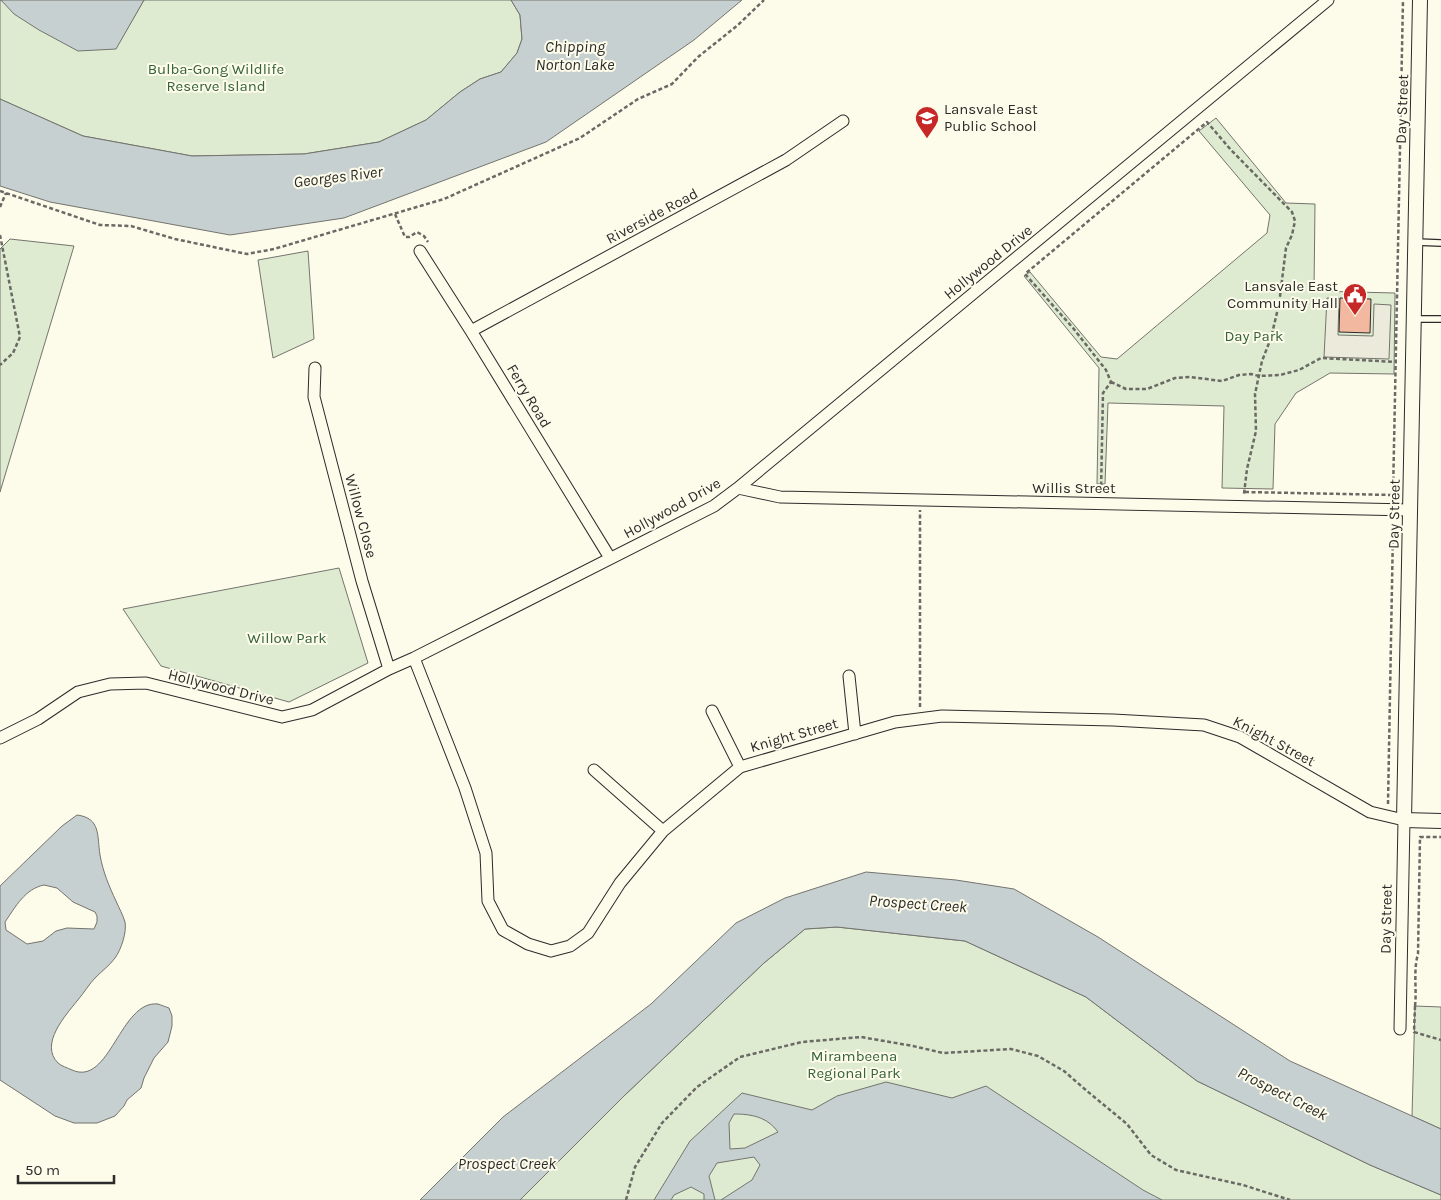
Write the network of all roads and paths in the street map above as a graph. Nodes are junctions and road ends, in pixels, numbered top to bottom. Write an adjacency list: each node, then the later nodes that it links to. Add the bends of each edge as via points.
1 (764, 0): 9 (path, via 672,84 638,99 580,138 444,199)
2 (1403, 0): 17 (path)
3 (1420, 0): 11 (street, Day Street)
4 (1320, 2): 23 (street, Hollywood Drive)
5 (843, 121): 16 (street, Riverside Road, via 786,160)
6 (0, 191): 7 (path)
7 (6, 193): 8 (path); 9 (path, via 100,225 131,226 247,254)
8 (0, 207)
9 (395, 214): 13 (path, via 405,237 418,232 424,236 429,245)
10 (0, 235): 19 (path, via 20,337 13,352)
11 (1415, 242): 12 (lane); 14 (street, Day Street)
12 (1441, 242)
13 (420, 251): 16 (street, Ferry Road)
14 (1414, 319): 15 (lane); 18 (street, Day Street)
15 (1441, 319)
16 (472, 331): 30 (street, Ferry Road)
17 (1396, 362): 18 (path); 21 (path, via 1321,358 1299,370); 24 (path, via 1392,495)
18 (1413, 363): 28 (street, Day Street)
19 (0, 365)
20 (315, 368): 32 (street, Willow Close, via 314,397 362,581)
21 (1259, 376): 22 (path, via 1238,375 1222,381 1175,378 1148,389 1126,389); 22 (path, via 1280,304 1286,248 1295,221 1292,212 1207,122 1025,274 1073,328 1106,370); 24 (path, via 1255,394 1256,431)
22 (1111, 382): 26 (path, via 1103,393)
23 (738, 488): 25 (street, Willis Street, via 780,497); 30 (street, Hollywood Drive, via 714,506)
24 (1245, 492): 27 (path)
25 (920, 501): 26 (street, Willis Street); 35 (path)
26 (1101, 502): 27 (street, Willis Street)
27 (1243, 506): 28 (street, Willis Street)
28 (1410, 510): 41 (street, Day Street)
29 (1393, 530): 40 (path)
30 (610, 558): 31 (street, Hollywood Drive)
31 (414, 658): 32 (street, Hollywood Drive); 43 (street, Knight Street, via 465,788 486,853 488,901 503,930 528,944 551,951 570,946 588,933 620,883)
32 (390, 669): 37 (street, Hollywood Drive, via 312,710 282,718 146,683 110,684 78,692 38,719)
33 (849, 676): 36 (street)
34 (712, 711): 38 (street)
35 (920, 719): 36 (street, Knight Street, via 895,722); 41 (street, Knight Street, via 961,716 1204,725 1240,737 1370,812)
36 (855, 734): 38 (street, Knight Street)
37 (0, 738)
38 (740, 767): 43 (street, Knight Street)
39 (594, 770): 43 (street)
40 (1388, 804)
41 (1404, 820): 42 (street, Knight Street); 45 (street, Day Street)
42 (1441, 821)
43 (663, 830)
44 (1441, 837): 46 (path, via 1420,837 1418,954 1415,964 1417,992)
45 (1400, 1006): 46 (path); 47 (street, Day Street)
46 (1414, 1006): 48 (path, via 1414,1032)
47 (1400, 1029)
48 (1441, 1040)
49 (626, 1200): 50 (path, via 635,1167 662,1122 697,1087 740,1057 802,1042 861,1037 943,1053 1011,1049 1038,1056 1070,1076 1127,1124 1151,1155 1176,1170 1244,1185)
50 (1290, 1200)

